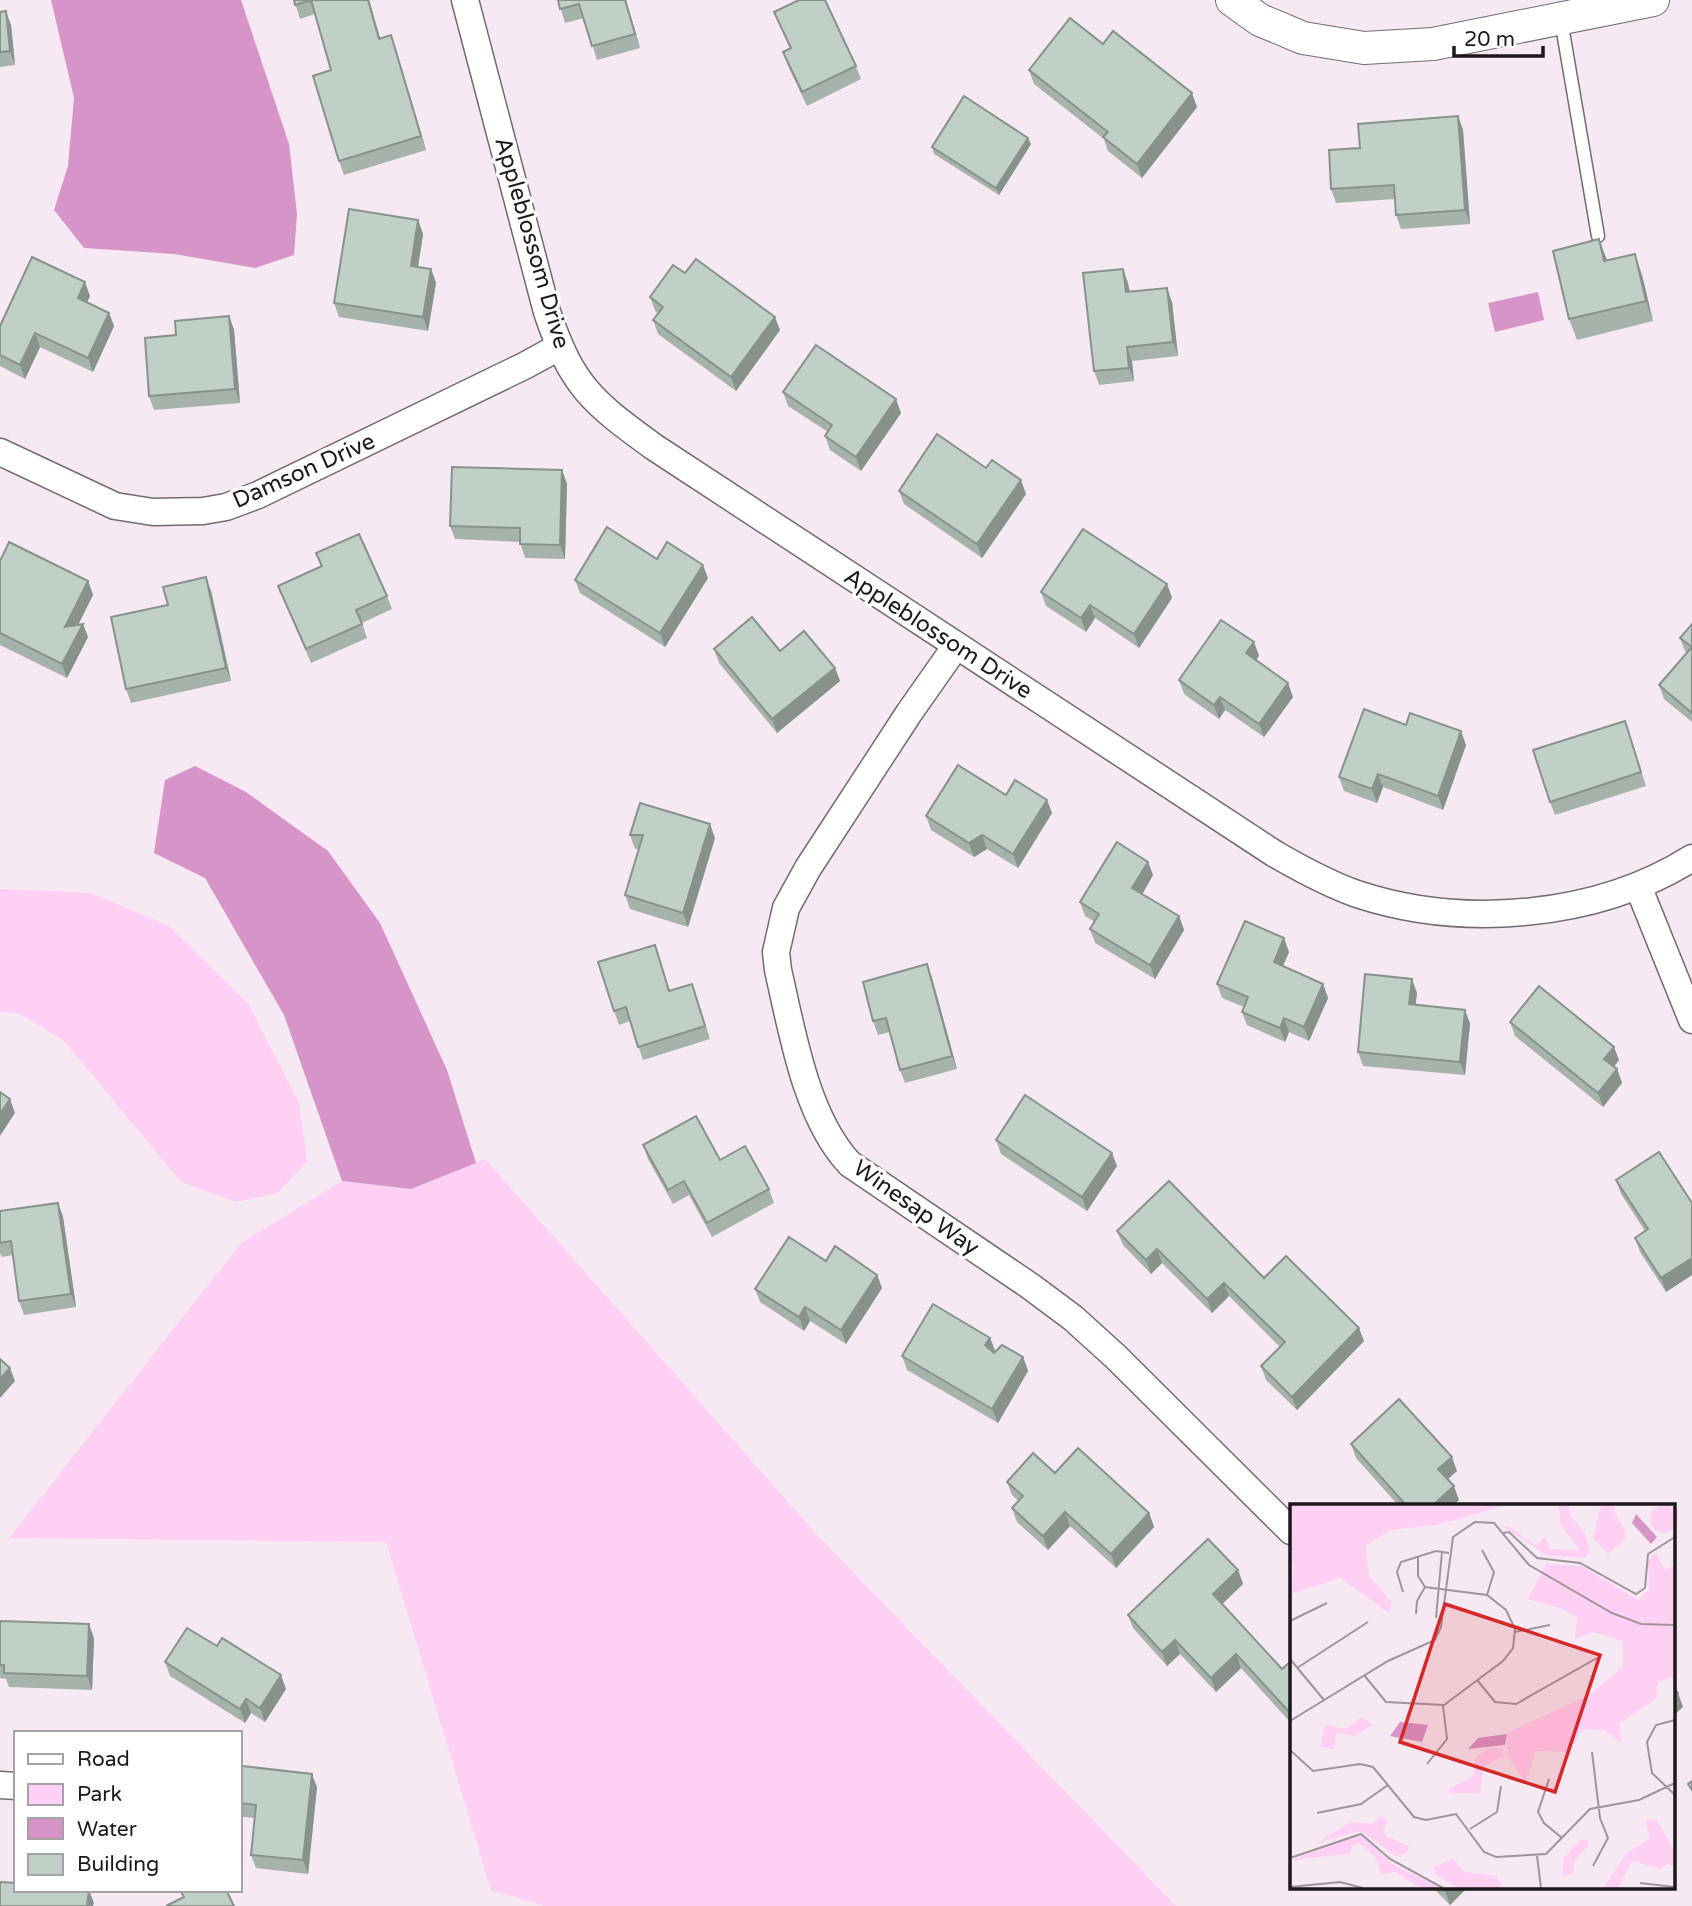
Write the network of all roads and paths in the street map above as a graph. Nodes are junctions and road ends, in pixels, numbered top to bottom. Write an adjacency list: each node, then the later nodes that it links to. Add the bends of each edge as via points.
1 (465, 0): 6 (street, Appleblossom Drive)
2 (1232, 0): 4 (street, via 1260,20 1303,38 1364,48 1433,44)
3 (1653, 0): 4 (street)
4 (1562, 20): 5 (lane)
5 (1598, 236)
6 (559, 347): 7 (street, Damson Drive, via 226,507 153,512 115,506); 8 (street, Appleblossom Drive, via 577,381 614,418)
7 (0, 452)
8 (956, 646): 10 (street, Appleblossom Drive, via 1275,854 1355,894 1403,907 1515,912 1578,905); 12 (street, Winesap Way, via 815,856 786,908 776,952 778,970 814,1106 836,1149 850,1164 1073,1318)
9 (1692, 859): 10 (street, Appleblossom Drive)
10 (1639, 886): 11 (street)
11 (1692, 1020)
12 (1290, 1530)

